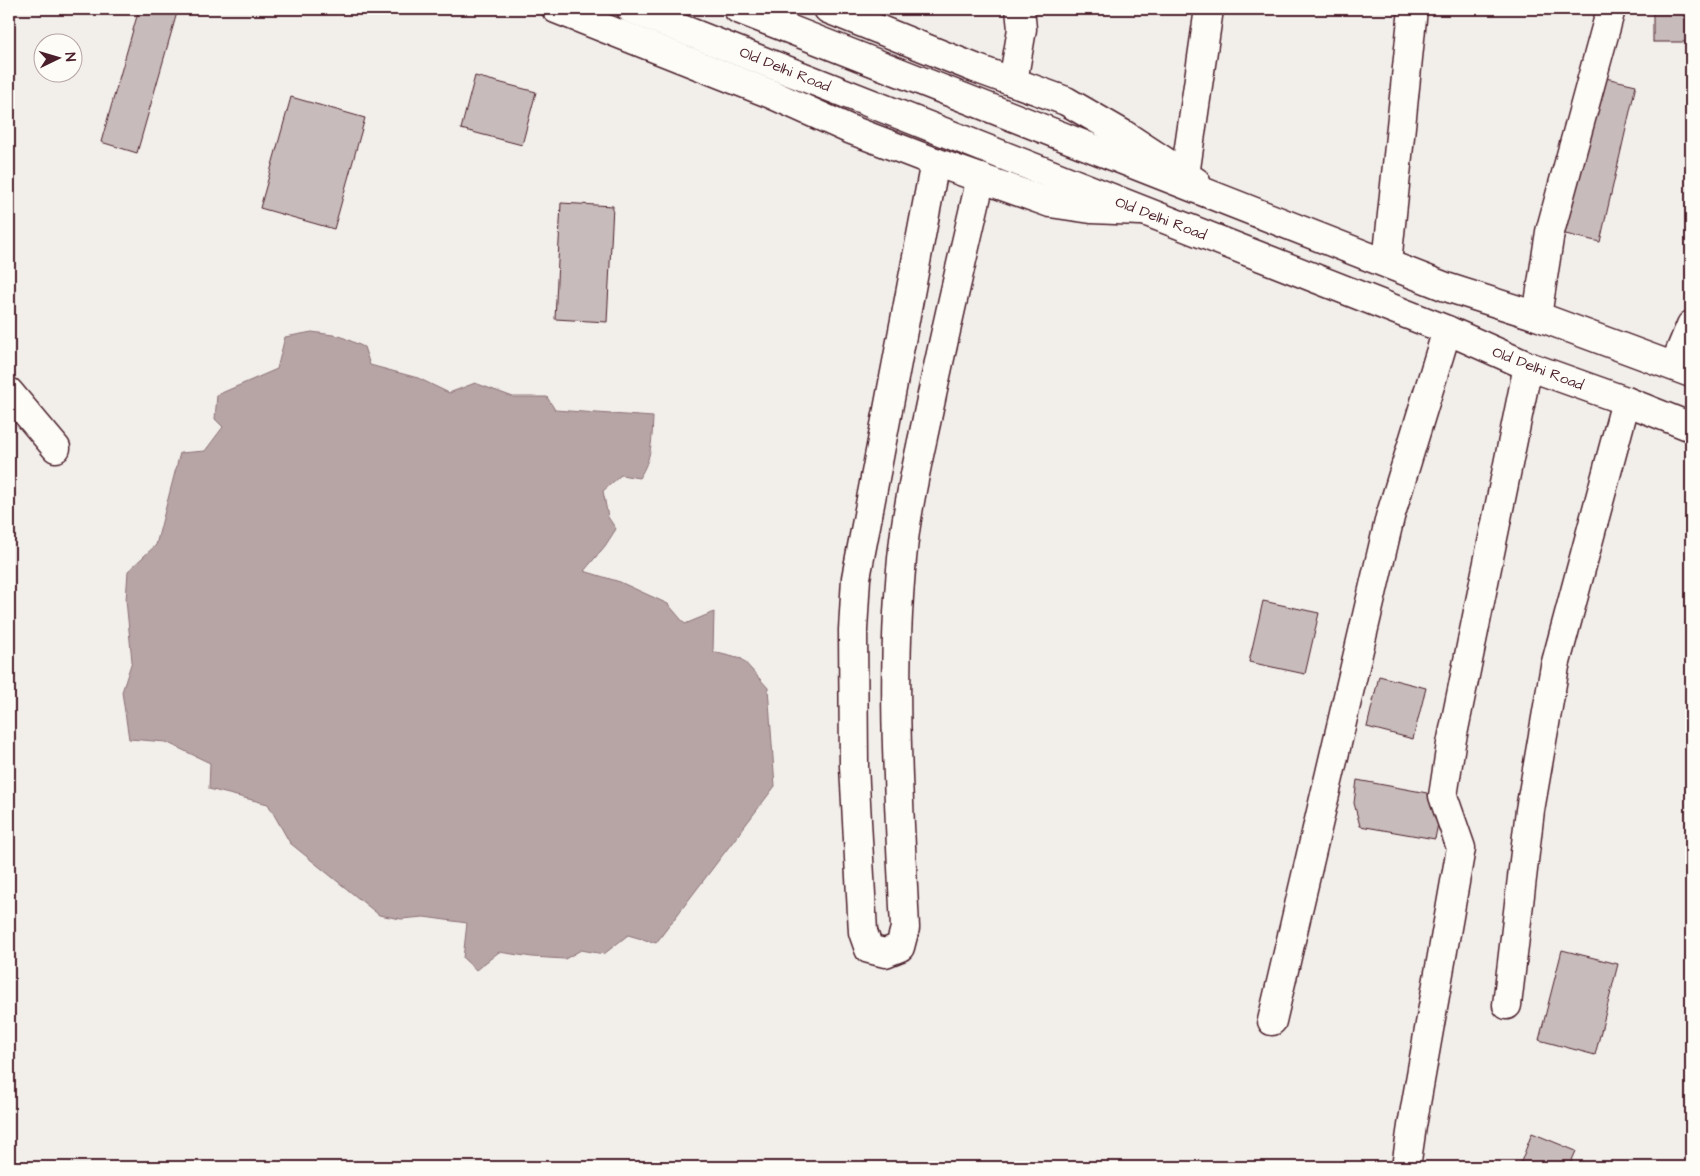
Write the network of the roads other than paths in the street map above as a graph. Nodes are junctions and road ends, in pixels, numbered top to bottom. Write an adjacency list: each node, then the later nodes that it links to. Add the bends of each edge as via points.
1 (556, 9): 10 (street)
2 (631, 9): 14 (street, Old Delhi Road)
3 (738, 9): 13 (street)
4 (1020, 9): 9 (street, via 1022,29)
5 (1210, 9): 11 (street)
6 (1413, 9): 15 (street)
7 (1611, 9): 16 (street, via 1550,232)
8 (835, 10): 9 (street)
9 (1013, 82): 11 (street, via 1066,100)
10 (935, 162): 12 (street); 12 (street, via 856,578 854,766 862,932 869,949 885,953 900,947 905,928 896,746 898,605 904,539 946,328)
11 (1185, 175): 13 (street)
12 (981, 178): 14 (street, via 1050,203)
13 (1223, 200): 15 (street)
14 (1144, 211): 18 (street, Old Delhi Road)
15 (1387, 264): 16 (street, via 1446,287)
16 (1538, 316): 20 (street)
17 (1691, 325): 20 (street)
18 (1447, 330): 19 (street, Old Delhi Road); 26 (street, via 1390,517)
19 (1528, 366): 22 (street, Old Delhi Road); 27 (street, via 1443,796 1461,848)
20 (1683, 370)
21 (9, 392): 24 (street)
22 (1626, 401): 23 (street, Old Delhi Road); 25 (street, via 1555,666 1530,810)
23 (1691, 427)
24 (56, 448)
25 (1507, 1005)
26 (1272, 1021)
27 (1406, 1167)

